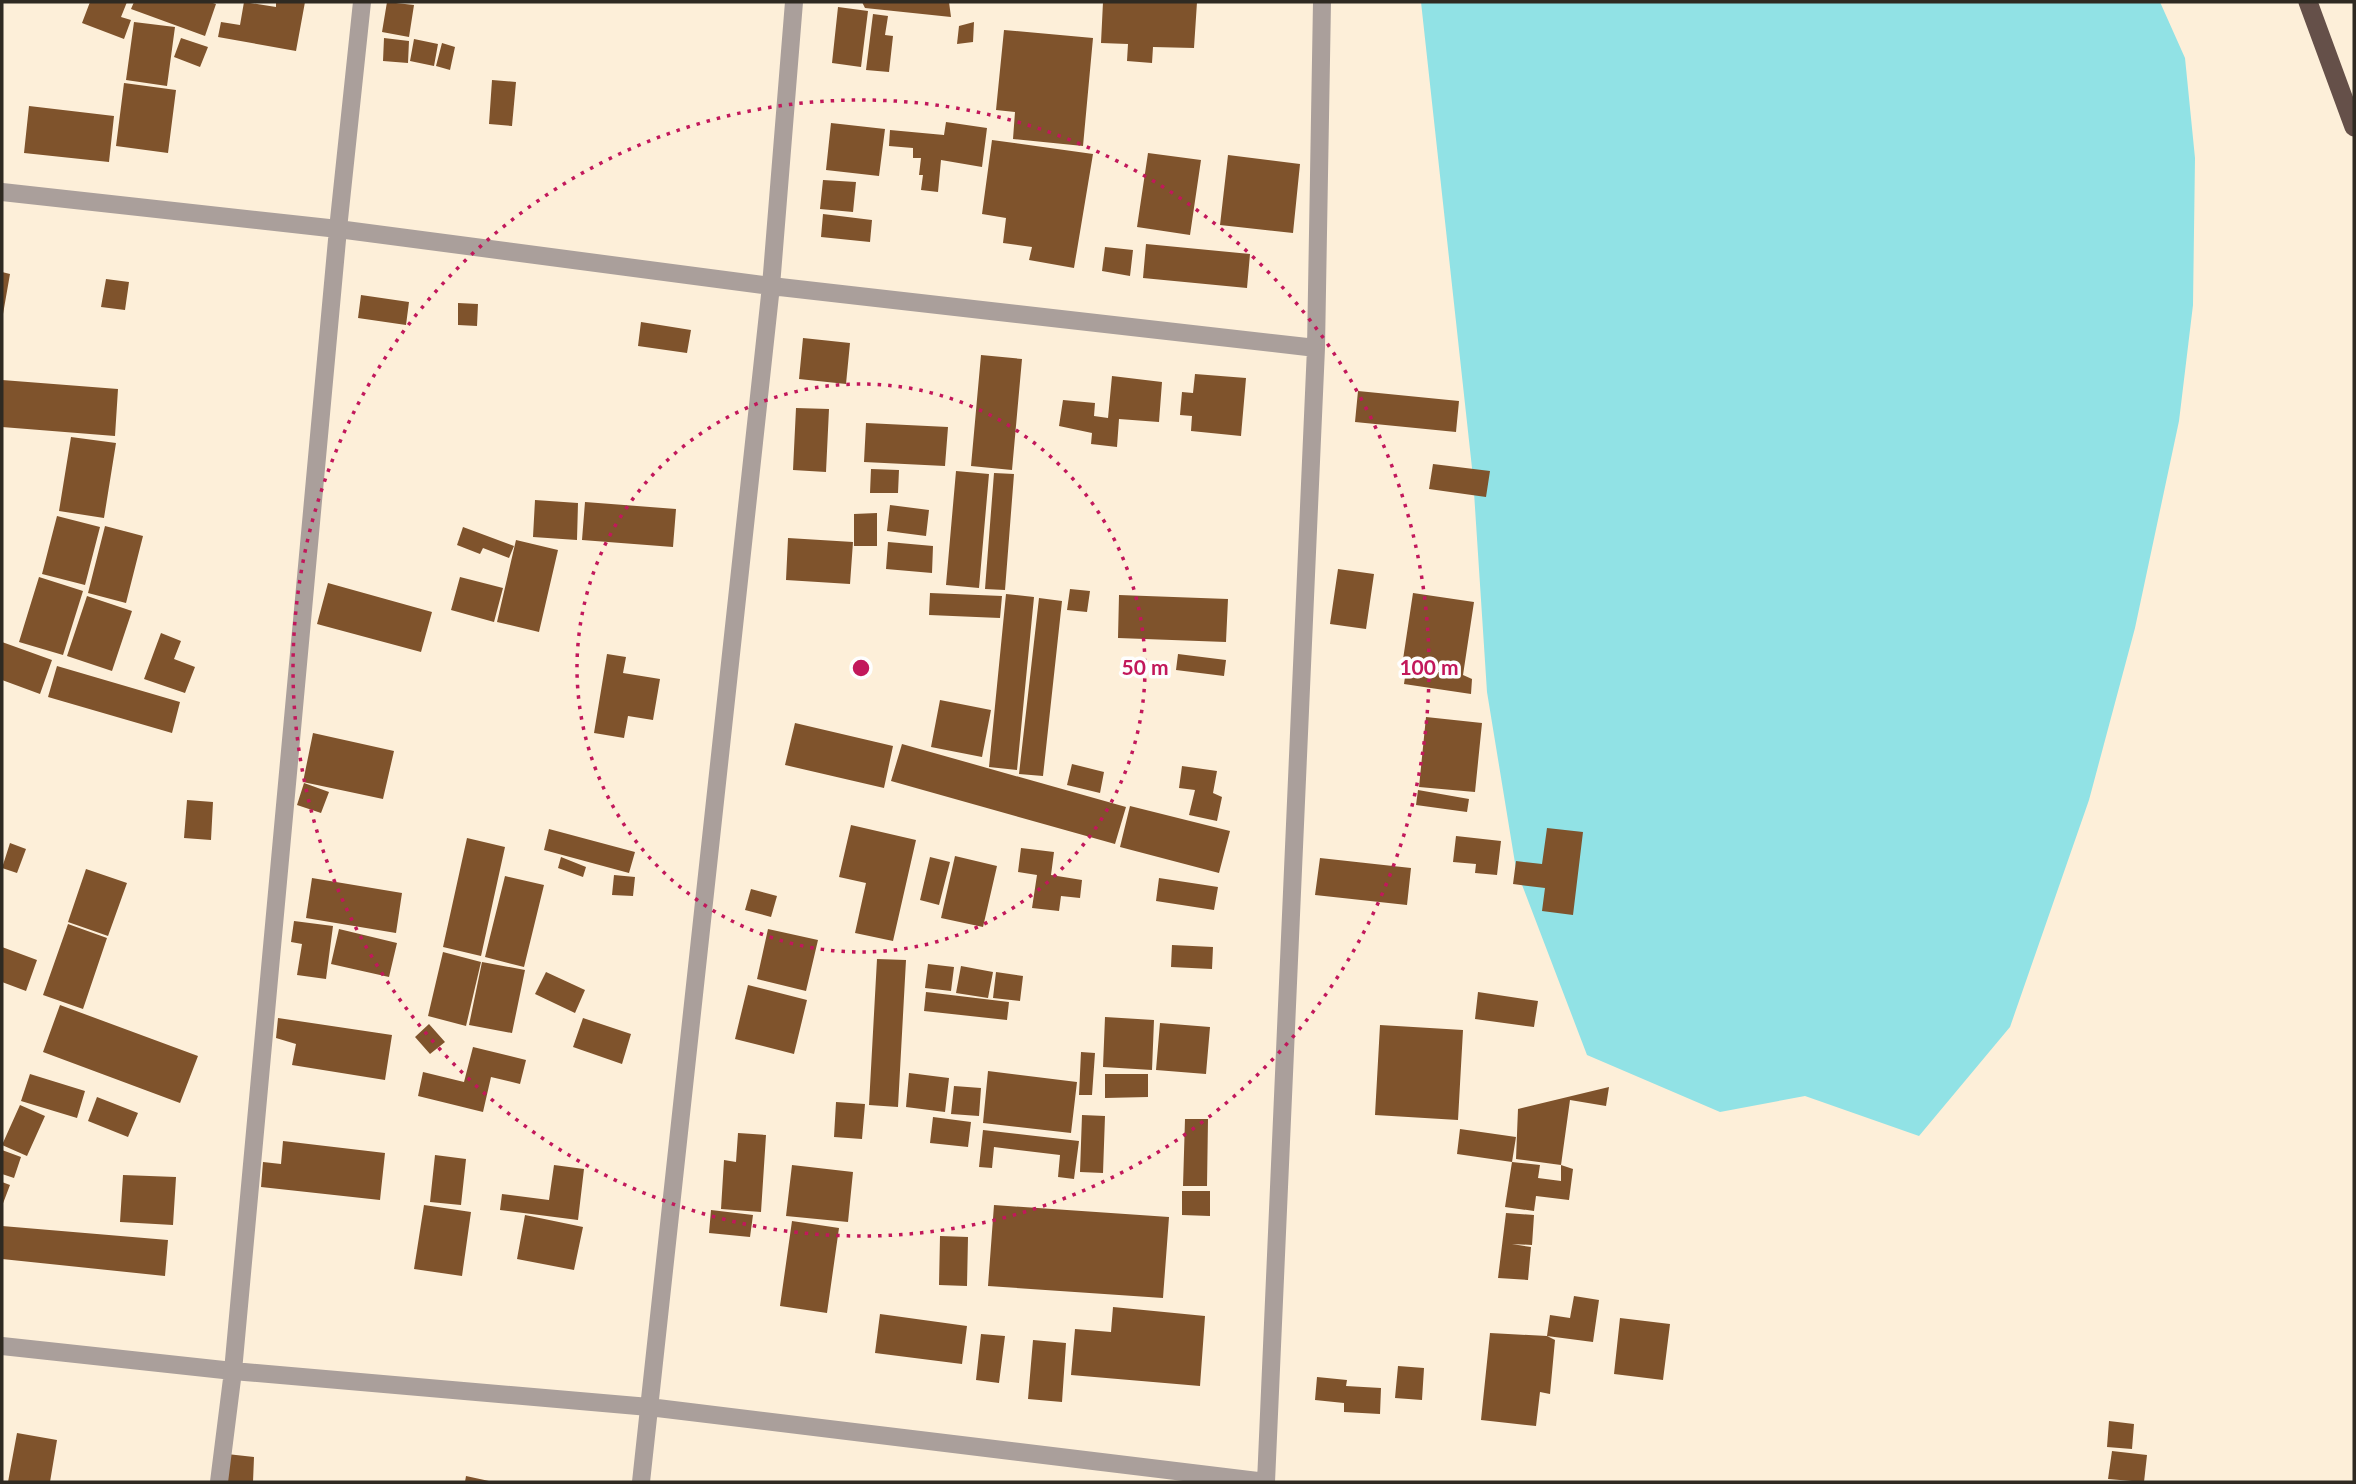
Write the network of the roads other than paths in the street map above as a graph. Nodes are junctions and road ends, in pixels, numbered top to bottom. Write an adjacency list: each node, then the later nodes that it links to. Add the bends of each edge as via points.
1 (362, 2): 7 (street)
2 (794, 2): 8 (street)
3 (1322, 2): 9 (street)
4 (2308, 2): 5 (highway)
5 (2354, 127)
6 (2, 192): 7 (street)
7 (338, 229): 8 (street); 11 (street)
8 (771, 286): 9 (street); 12 (street)
9 (1316, 348): 12 (street, via 1266,1482)
10 (2, 1346): 11 (street)
11 (233, 1371): 12 (street); 13 (street)
12 (649, 1407): 14 (street)
13 (219, 1482)
14 (641, 1482)

